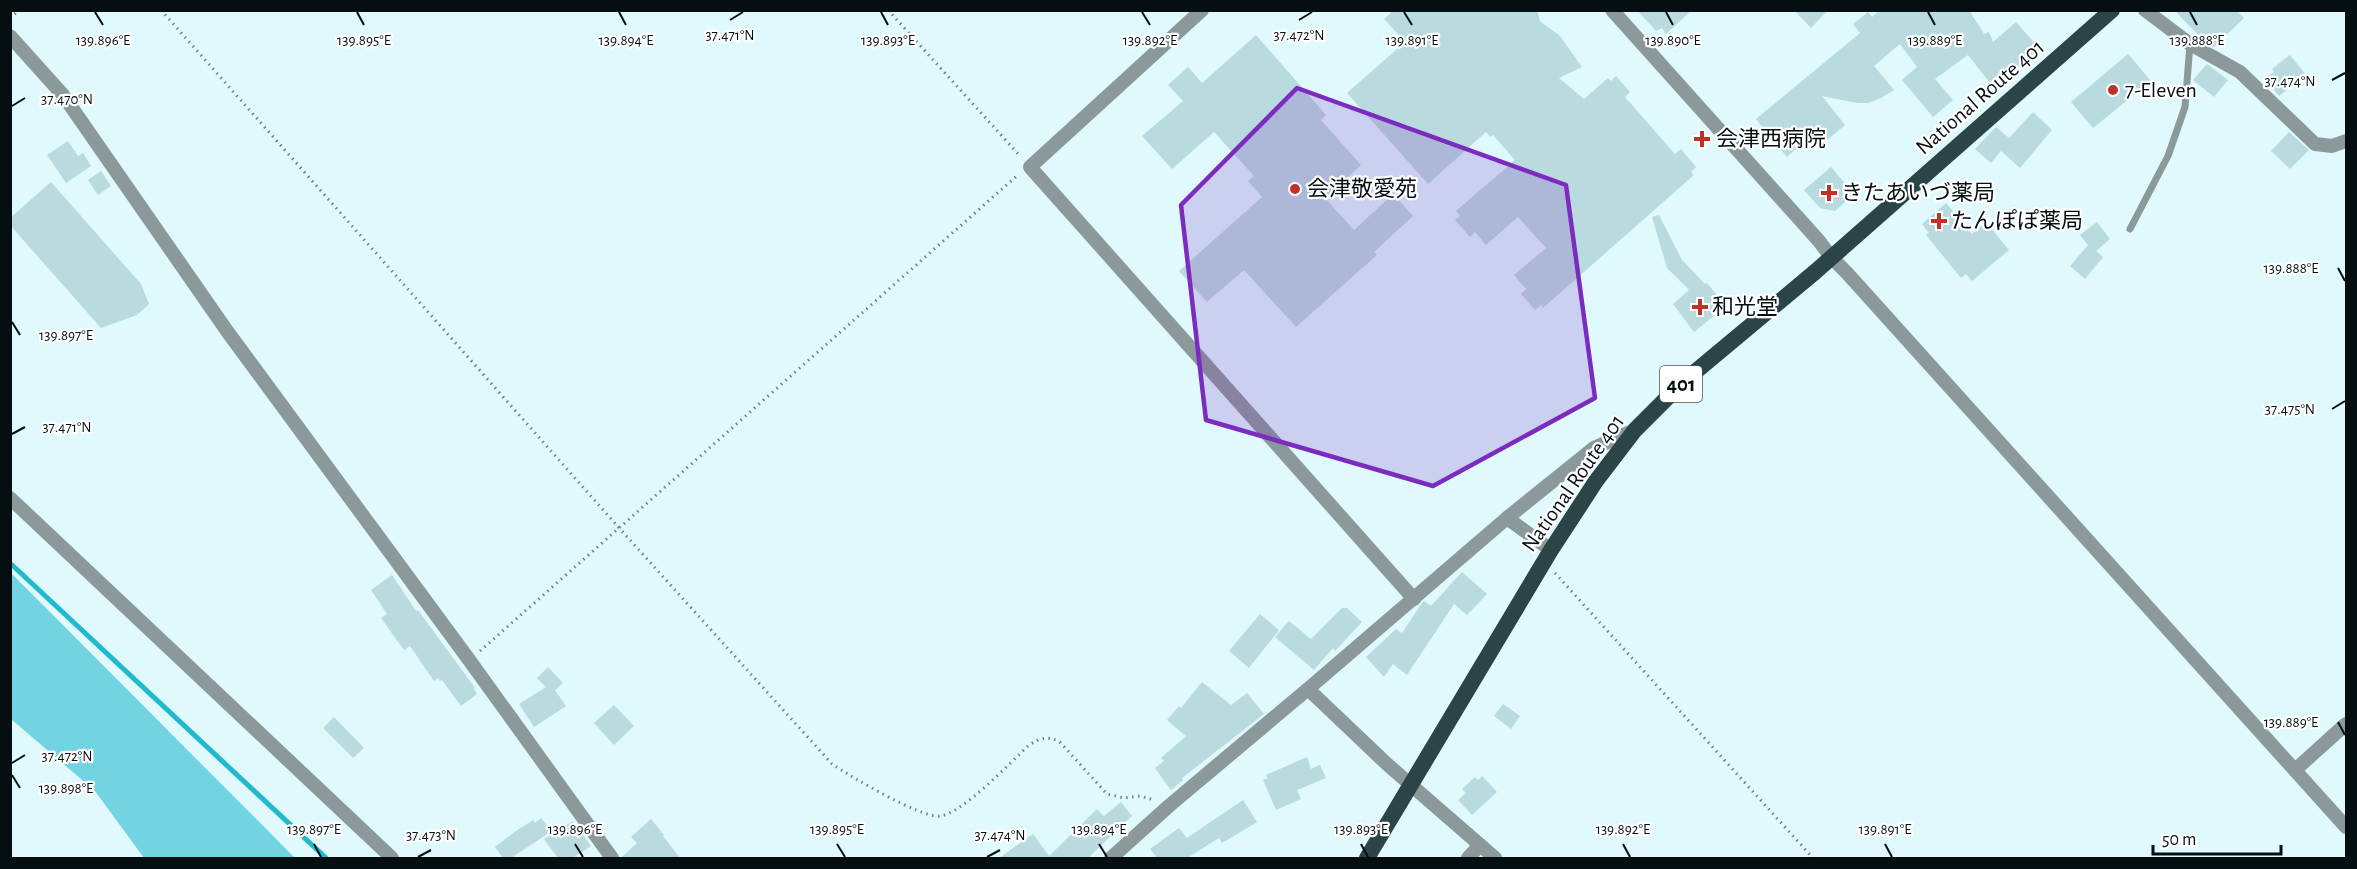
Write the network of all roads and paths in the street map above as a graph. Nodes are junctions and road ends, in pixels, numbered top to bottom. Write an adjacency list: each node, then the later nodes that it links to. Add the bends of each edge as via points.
1 (19, 10): 8 (path)
2 (161, 10): 18 (path)
3 (888, 10): 12 (path)
4 (1202, 10): 12 (street)
5 (1612, 10): 14 (street)
6 (2112, 10): 14 (highway, National Route 401 / 401)
7 (2145, 10): 10 (street)
8 (10, 18)
9 (10, 36): 21 (street, via 63,95 227,332)
10 (2190, 44): 11 (street, via 2240,72 2315,144 2332,146); 13 (lane, via 2185,107 2168,156)
11 (2346, 141)
12 (1030, 167): 18 (path); 20 (street)
13 (2130, 229)
14 (1831, 257): 15 (highway, National Route 401 / 401, via 1683,382); 24 (street)
15 (1635, 430): 17 (street, via 1594,448); 19 (highway, National Route 401 / 401)
16 (10, 498): 29 (street)
17 (1507, 518): 19 (street); 20 (street)
18 (620, 529): 21 (path); 26 (path, via 820,753 848,774 917,810 941,816 961,808 1029,745 1049,737 1059,741 1107,794 1140,796)
19 (1547, 555): 25 (highway, National Route 401 / 401); 35 (path)
20 (1414, 599): 22 (street)
21 (470, 660): 30 (street)
22 (1308, 690): 25 (street); 26 (street)
23 (2346, 724): 24 (street)
24 (2295, 770): 27 (street)
25 (1411, 786): 28 (street); 32 (highway, National Route 401 / 401)
26 (1170, 805): 31 (street)
27 (2346, 826)
28 (1480, 845): 33 (street); 34 (street)
29 (392, 858)
30 (612, 858)
31 (1111, 858)
32 (1367, 858)
33 (1468, 858)
34 (1494, 858)
35 (1813, 858)

